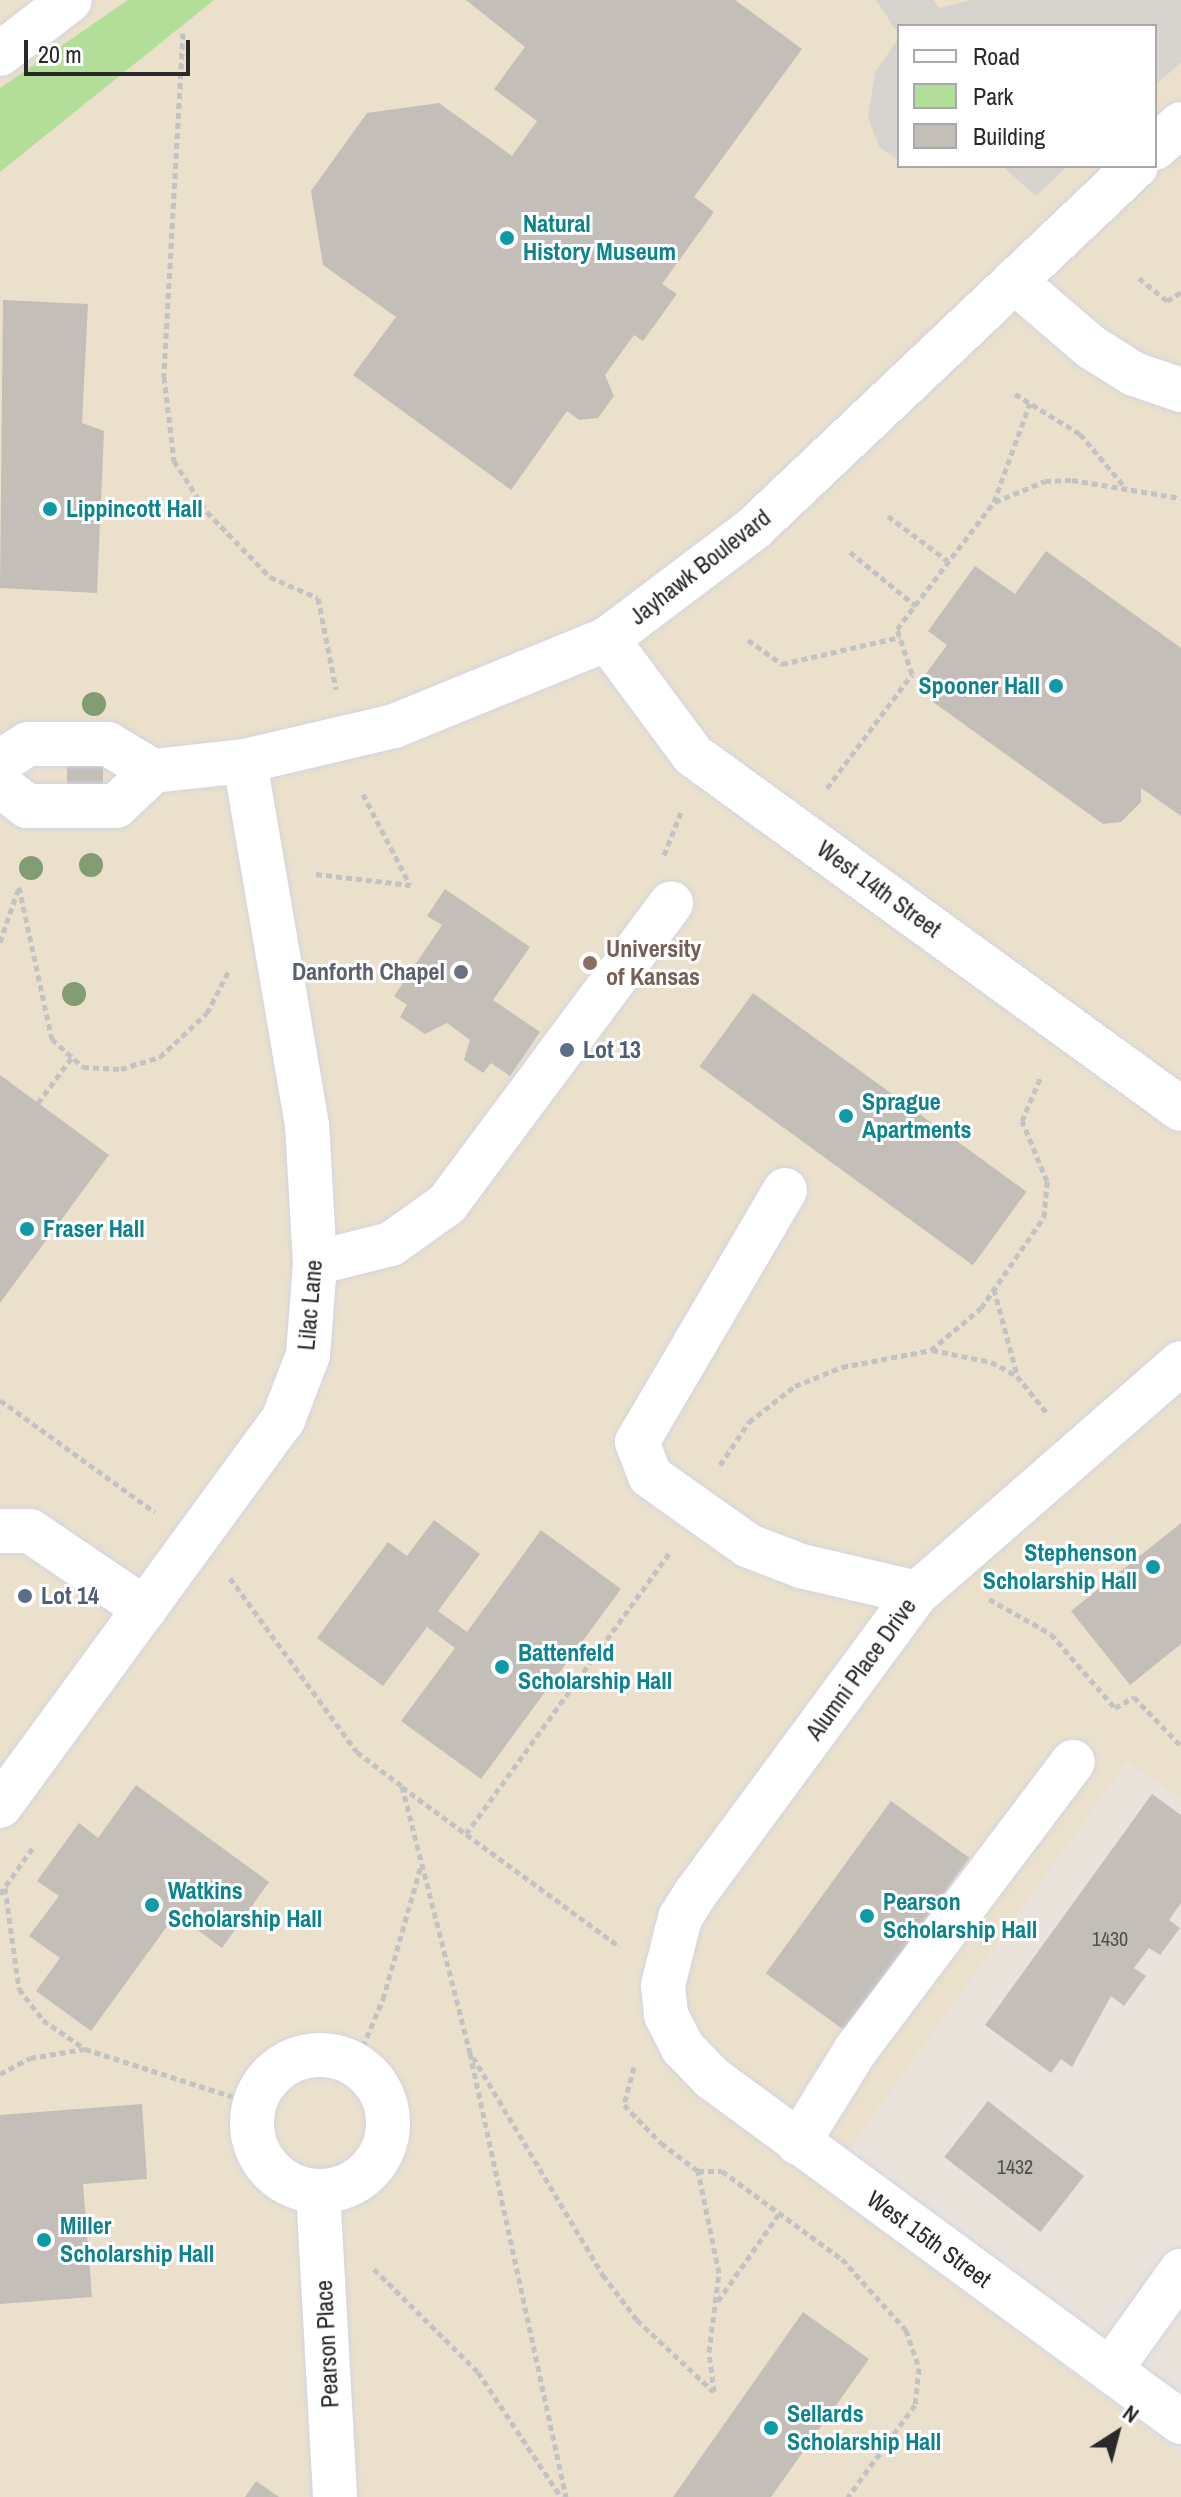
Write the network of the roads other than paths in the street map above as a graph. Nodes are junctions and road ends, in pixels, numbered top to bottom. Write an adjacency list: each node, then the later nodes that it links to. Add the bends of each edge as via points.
1 (70, 0): 2 (street)
2 (0, 54)
3 (1181, 124): 4 (street)
4 (1157, 146)
5 (1134, 168): 6 (street, Jayhawk Boulevard)
6 (1014, 281): 7 (street, via 1091,347); 8 (street, Jayhawk Boulevard, via 753,529)
7 (1181, 390)
8 (607, 639): 9 (street, Jayhawk Boulevard, via 394,726); 14 (street, West 14th Street, via 693,755)
9 (245, 761): 11 (street, Jayhawk Boulevard); 16 (street, Lilac Lane, via 307,1125)
10 (0, 762): 11 (street, via 28,744 108,744)
11 (153, 771): 12 (street, via 116,806 27,806)
12 (0, 785)
13 (671, 903): 16 (street, via 447,1204 391,1244)
14 (1181, 1109)
15 (785, 1190): 19 (street, via 637,1442 650,1476 699,1514 801,1566)
16 (315, 1263): 20 (street, Lilac Lane, via 308,1355 283,1420)
17 (1181, 1363): 19 (street, Alumni Place Drive)
18 (0, 1531): 20 (street, via 30,1531)
19 (917, 1593): 23 (street, Alumni Place Drive, via 680,1918 663,1985 666,2015)
20 (145, 1609): 22 (street, Lilac Lane)
21 (1073, 1762): 24 (street, via 855,2051)
22 (0, 1806)
23 (683, 2048): 24 (street, West 15th Street)
24 (798, 2143): 27 (street, West 15th Street)
25 (319, 2206): 25 (street, via 359,2179 384,2145 385,2102 355,2065 319,2054 275,2071 255,2104 260,2156); 29 (street, Pearson Place)
26 (1181, 2271): 27 (street)
27 (1110, 2370): 28 (street, West 15th Street)
28 (1181, 2422)
29 (335, 2497)

